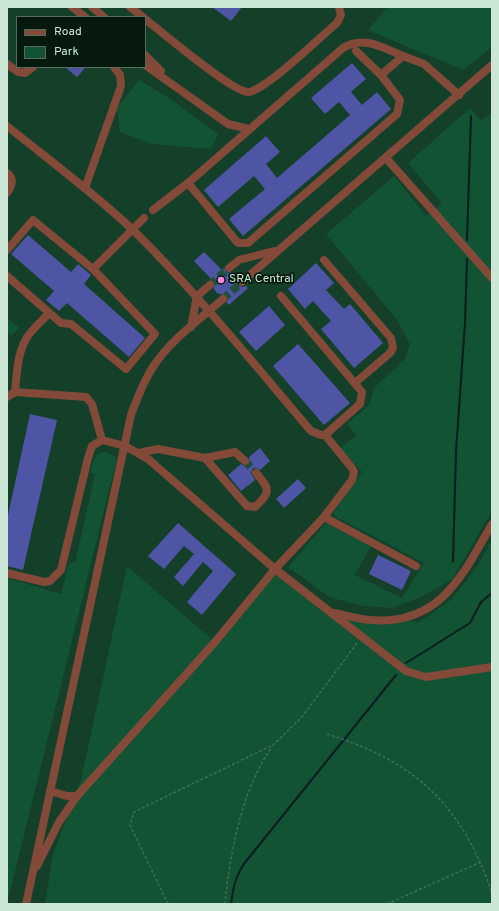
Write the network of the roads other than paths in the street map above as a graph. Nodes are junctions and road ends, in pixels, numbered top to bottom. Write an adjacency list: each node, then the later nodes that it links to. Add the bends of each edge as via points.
1 (92, 7): 6 (lane)
2 (130, 7): 7 (lane)
3 (339, 7): 8 (lane, via 341,15 337,23 265,84 248,92 238,90 221,78)
4 (74, 11): 5 (lane)
5 (83, 16)
6 (103, 16)
7 (142, 16)
8 (146, 20)
9 (356, 51): 17 (lane)
10 (146, 56): 18 (lane)
11 (403, 56): 17 (lane); 19 (lane, via 424,64); 21 (lane, via 363,41 351,43)
12 (7, 64): 15 (lane, via 18,72 25,73)
13 (492, 65): 19 (lane)
14 (146, 66): 18 (lane)
15 (32, 68)
16 (115, 68): 25 (lane, via 120,75 121,86)
17 (381, 75): 24 (lane, via 400,100 397,114 248,243 238,243)
18 (175, 86): 21 (lane, via 228,124)
19 (459, 95): 22 (lane)
20 (7, 126): 25 (lane)
21 (249, 129): 24 (lane)
22 (386, 158): 31 (lane); 36 (lane)
23 (7, 173): 26 (lane, via 13,182)
24 (188, 183): 27 (lane)
25 (85, 188): 29 (lane)
26 (7, 193)
27 (153, 210)
28 (144, 218): 29 (lane)
29 (132, 230): 34 (lane); 39 (lane)
30 (7, 250): 34 (lane, via 33,220)
31 (276, 251): 33 (lane, via 239,260); 37 (lane)
32 (324, 260): 45 (lane, via 391,338 393,344 390,354)
33 (229, 268)
34 (93, 269): 43 (lane, via 155,334 126,369 71,324 61,323)
35 (7, 276): 43 (lane)
36 (492, 278)
37 (242, 282)
38 (210, 285): 39 (lane)
39 (197, 296): 42 (lane); 44 (lane)
40 (281, 296): 45 (lane)
41 (223, 298): 42 (lane)
42 (209, 311): 44 (lane); 48 (lane, via 311,431 321,436)
43 (49, 313): 46 (lane, via 22,347)
44 (191, 326): 50 (lane, via 169,346 153,367 131,415)
45 (355, 383): 48 (lane, via 362,392 360,404)
46 (15, 392): 47 (lane); 49 (lane, via 86,397 92,404)
47 (7, 397)
48 (325, 435): 55 (lane, via 354,472 352,480)
49 (102, 440): 50 (lane); 59 (lane, via 92,446 88,458 62,570 50,581 44,582)
50 (125, 446): 51 (lane); 62 (lane)
51 (139, 453): 52 (lane, via 158,450); 58 (lane)
52 (205, 458): 53 (lane, via 235,452); 54 (lane, via 247,506 255,506 267,492 265,483)
53 (245, 461)
54 (256, 473)
55 (324, 517): 57 (lane); 58 (lane)
56 (492, 524): 60 (lane, via 457,584 432,606 413,615 382,620 368,620)
57 (416, 566)
58 (275, 569): 60 (lane); 63 (lane, via 215,642)
59 (7, 573)
60 (331, 612): 61 (lane, via 406,671 420,676)
61 (492, 667)
62 (50, 791): 63 (lane); 64 (lane)
63 (77, 796): 64 (lane, via 59,822)
64 (31, 877): 65 (lane)
65 (26, 904)

